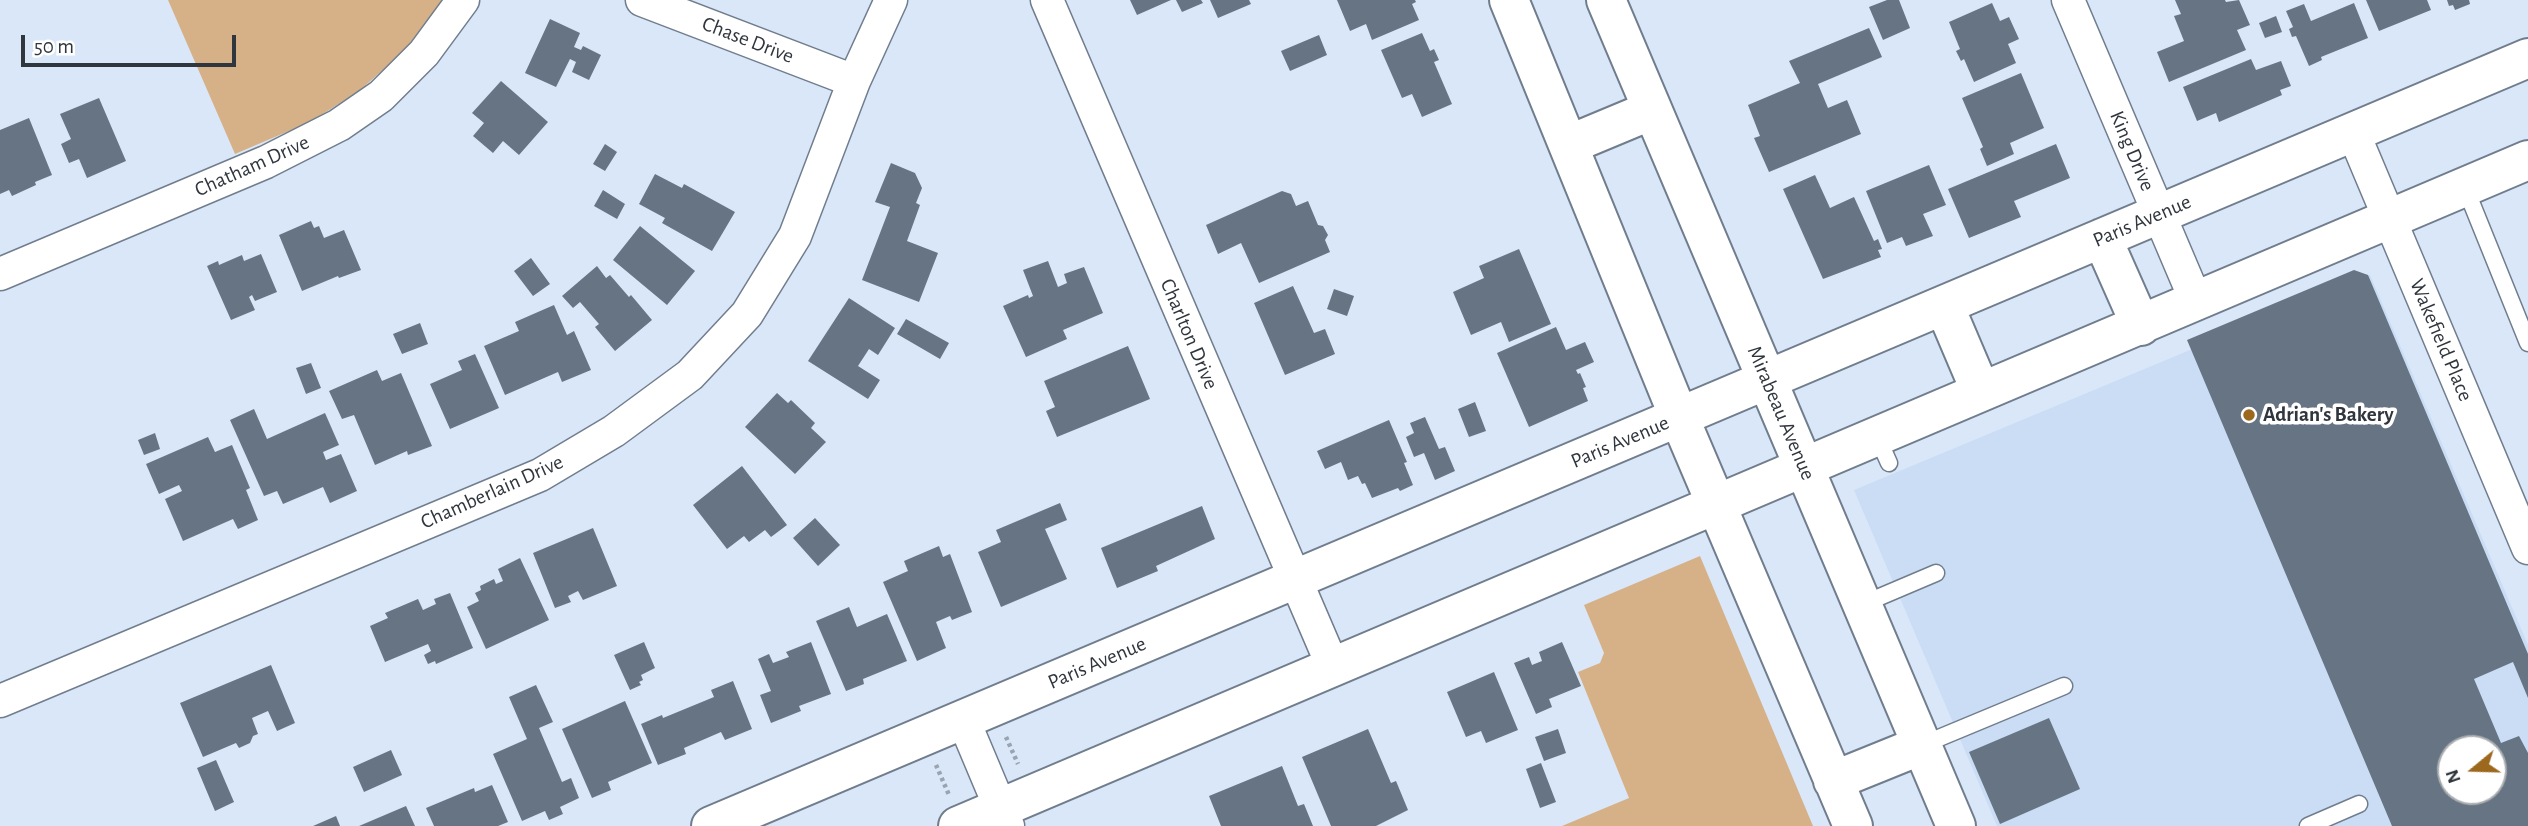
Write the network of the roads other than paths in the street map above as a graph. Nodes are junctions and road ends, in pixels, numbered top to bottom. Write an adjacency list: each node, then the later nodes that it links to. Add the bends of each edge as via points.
1 (463, 0): 18 (street, Chatham Drive, via 424,53 381,96 339,125 266,162)
2 (642, 0): 9 (street, Chase Drive)
3 (891, 0): 9 (street, Chamberlain Drive)
4 (1047, 0): 30 (street, Charlton Drive)
5 (1509, 0): 12 (street)
6 (1606, 0): 10 (street, Mirabeau Avenue)
7 (2068, 0): 15 (street, King Drive)
8 (2528, 58): 11 (street, Paris Avenue)
9 (854, 81): 34 (street, Chamberlain Drive, via 795,236 747,314 691,375 614,431 540,475)
10 (1652, 110): 12 (street); 23 (street, Mirabeau Avenue)
11 (2353, 132): 15 (street, Paris Avenue); 16 (street, Wakefield Place)
12 (1568, 145): 25 (street)
13 (2528, 160): 14 (street)
14 (2465, 187): 16 (street); 22 (lane)
15 (2159, 214): 17 (street, Paris Avenue); 19 (street, King Drive)
16 (2390, 219): 19 (street); 28 (street, Wakefield Place)
17 (2102, 238): 20 (street, Paris Avenue); 21 (street)
18 (0, 274)
19 (2196, 301): 21 (street)
20 (1944, 305): 23 (street, Paris Avenue); 24 (street)
21 (2141, 326): 24 (street)
22 (2528, 343)
23 (1767, 380): 25 (street, Paris Avenue); 26 (street, Mirabeau Avenue)
24 (1981, 392): 26 (street, via 1883,449)
25 (1679, 417): 27 (street); 30 (street, Paris Avenue)
26 (1804, 467): 27 (street); 31 (street, Mirabeau Avenue)
27 (1717, 504): 32 (street); 37 (street)
28 (2528, 548)
29 (1936, 573): 31 (lane)
30 (1294, 580): 32 (street, Charlton Drive); 35 (street, Paris Avenue)
31 (1863, 604): 36 (street, Mirabeau Avenue)
32 (1333, 667): 40 (street)
33 (2064, 686): 36 (lane)
34 (0, 701)
35 (963, 719): 40 (street); 41 (street, Paris Avenue)
36 (1922, 744): 37 (street); 43 (street, Mirabeau Avenue)
37 (1833, 781): 42 (street)
38 (2359, 804): 44 (lane)
39 (956, 816): 40 (street)
40 (1004, 817)
41 (711, 826)
42 (1853, 826)
43 (1956, 826)
44 (2308, 826)

